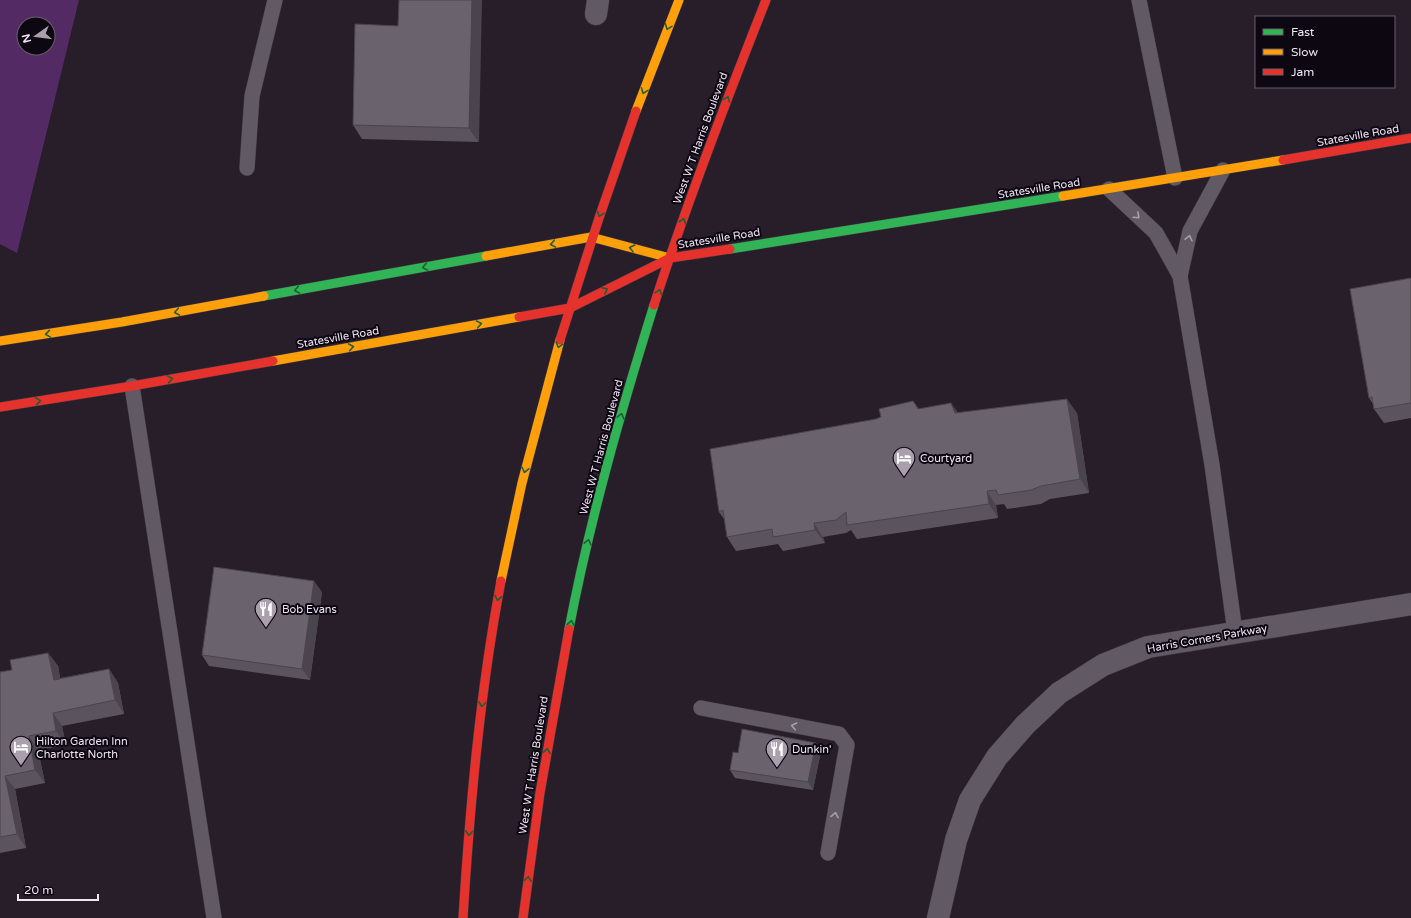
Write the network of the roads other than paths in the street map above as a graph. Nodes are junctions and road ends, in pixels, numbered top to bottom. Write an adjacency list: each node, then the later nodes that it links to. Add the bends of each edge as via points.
1 (275, 0): 6 (lane, via 252,96)
2 (679, 0): 10 (main road, one-way to 10)
3 (766, 0): 11 (main road, West W T Harris Boulevard, one-way to 3, via 714,132)
4 (1139, 0): 8 (lane)
5 (1411, 138): 7 (main road, Statesville Road)
6 (247, 168)
7 (1223, 170): 8 (main road, Statesville Road); 12 (lane, one-way to 7, via 1190,231)
8 (1175, 178): 9 (main road, Statesville Road)
9 (1109, 189): 11 (main road, Statesville Road); 12 (lane, one-way to 12, via 1156,232)
10 (591, 238): 11 (main road, Statesville Road, one-way to 10); 13 (main road); 14 (main road, Statesville Road, one-way to 14, via 122,322)
11 (670, 258): 13 (main road, Statesville Road, one-way to 11); 23 (main road, West W T Harris Boulevard, one-way to 11, via 543,775 579,580 624,405)
12 (1180, 276): 18 (lane, via 1212,465)
13 (570, 308): 15 (main road, Statesville Road, one-way to 13); 22 (main road, one-way to 22, via 526,467 504,563 487,665 474,770)
14 (0, 341)
15 (132, 386): 16 (main road, Statesville Road, one-way to 15); 21 (lane)
16 (0, 407)
17 (1411, 604): 18 (street, Harris Corners Parkway)
18 (1235, 632): 24 (street, Harris Corners Parkway, via 1148,647 1103,665 1059,693 1025,725 997,757 970,800 956,840)
19 (700, 708): 20 (lane, one-way to 19, via 847,745 839,734)
20 (828, 853)
21 (214, 918)
22 (463, 918)
23 (523, 918)
24 (938, 918)

